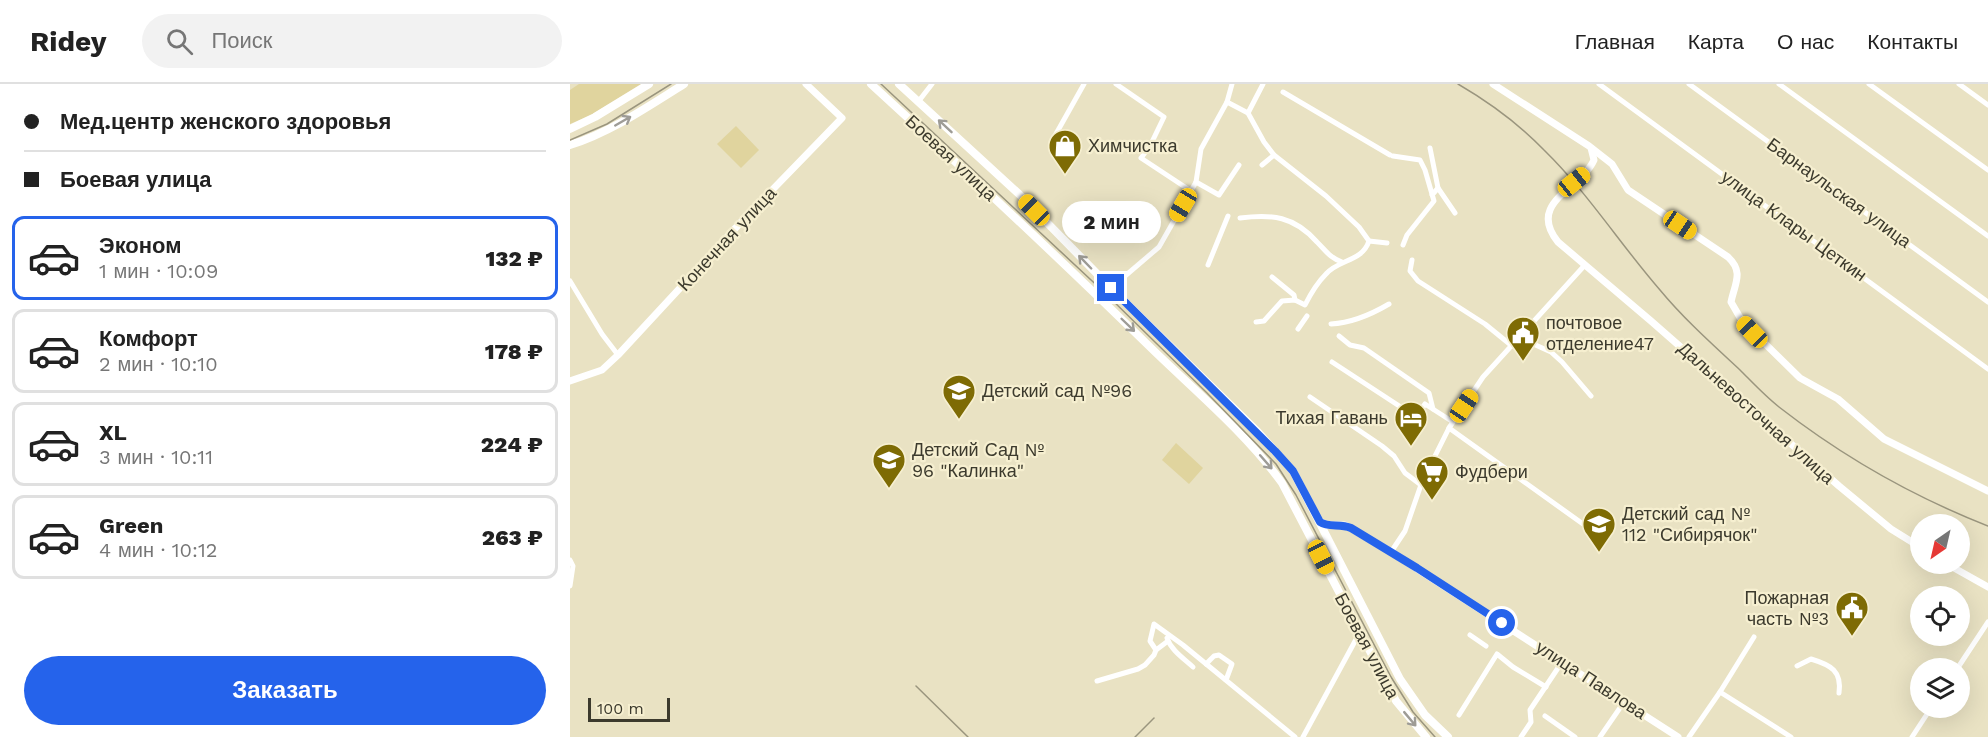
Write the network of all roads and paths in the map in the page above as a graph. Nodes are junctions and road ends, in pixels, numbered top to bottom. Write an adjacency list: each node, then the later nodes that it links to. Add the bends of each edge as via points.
1 (649, 84): 23 (main road)
2 (684, 84): 25 (main road, one-way to 2, via 619,124)
3 (806, 84): 63 (street, Конечная улица, via 842,118)
4 (871, 84): 52 (main road, Боевая улица)
5 (899, 84): 19 (main road, Боевая улица)
6 (933, 84): 19 (street)
7 (1084, 84): 24 (street)
8 (1116, 84): 36 (street, via 1164,117 1141,158)
9 (1232, 84): 20 (street)
10 (1263, 84): 22 (street)
11 (1493, 84): 17 (street)
12 (1599, 84): 65 (street, улица Клары Цеткин)
13 (1689, 84): 54 (street, Барнаульская улица)
14 (1779, 84): 41 (street)
15 (1869, 84): 33 (street)
16 (1959, 84): 21 (street)
17 (1501, 87): 26 (street)
18 (1283, 92): 37 (street, via 1392,156 1419,160)
19 (918, 102): 51 (main road, Боевая улица, one-way to 19, via 1018,194)
20 (1227, 102): 22 (street); 34 (street, via 1201,149)
21 (1988, 105)
22 (1248, 113): 28 (street)
23 (570, 129)
24 (1052, 141)
25 (570, 145)
26 (1589, 146): 29 (street); 32 (street, via 1594,160)
27 (1430, 148): 35 (street)
28 (1274, 155): 31 (street); 42 (street, via 1326,196)
29 (1612, 164): 32 (street, Дальневосточная улица); 73 (street, via 1628,190 1736,265 1738,273 1731,302 1742,321 1800,378 1838,399 1884,439)
30 (1239, 165): 34 (street, via 1219,195)
31 (1262, 165)
32 (1590, 169): 48 (street, Дальневосточная улица, via 1555,201 1548,219 1552,234)
33 (1988, 170)
34 (1196, 182): 36 (street)
35 (1438, 188): 37 (street); 38 (street)
36 (1191, 191): 51 (street, via 1159,248)
37 (1432, 195): 44 (street, via 1434,201)
38 (1455, 213)
39 (1228, 216): 47 (street)
40 (1240, 218): 46 (street, via 1285,218 1316,240 1331,259)
41 (1988, 236)
42 (1369, 241): 43 (street); 46 (street, via 1358,258)
43 (1388, 243)
44 (1403, 245)
45 (1412, 260): 62 (street, via 1410,271 1418,281)
46 (1342, 262): 53 (street, via 1327,272 1305,305)
47 (1208, 265)
48 (1584, 266): 61 (street); 78 (street, Дальневосточная улица, via 1857,501)
49 (1272, 277): 53 (street)
50 (570, 281): 63 (street)
51 (1111, 288): 52 (main road); 74 (main road, Боевая улица, via 1293,471)
52 (1100, 298): 85 (main road, Боевая улица, one-way to 85, via 1271,468)
53 (1295, 300): 57 (street, via 1282,301 1264,321)
54 (1988, 302)
55 (1389, 304): 58 (street, via 1360,318)
56 (1307, 316): 59 (street)
57 (1256, 322)
58 (1331, 324)
59 (1298, 329)
60 (1339, 336): 69 (street, via 1350,345 1364,348 1429,393)
61 (1520, 338): 62 (street); 67 (street, via 1551,352)
62 (1512, 346): 70 (street, via 1483,377)
63 (618, 355): 66 (street, Конечная улица, via 602,370)
64 (1332, 362): 69 (street, via 1413,415 1425,404)
65 (1988, 369)
66 (570, 381)
67 (1591, 396)
68 (1310, 397): 72 (street, via 1382,446)
69 (1433, 409): 70 (street)
70 (1453, 422): 71 (street)
71 (1449, 428): 72 (street); 75 (street)
72 (1421, 485): 79 (street, via 1405,531)
73 (1988, 491)
74 (1320, 522): 76 (street, улица Павлова); 77 (main road, Боевая улица)
75 (1583, 524)
76 (1351, 528): 77 (street, via 1334,528); 79 (street, улица Павлова)
77 (1329, 540): 109 (main road, Боевая улица, via 1400,679 1425,715)
78 (1910, 541)
79 (1391, 552): 93 (street, улица Павлова)
80 (570, 560): 82 (street)
81 (1966, 574): 83 (street)
82 (570, 586)
83 (1988, 586)
84 (1988, 622): 92 (street)
85 (1360, 632): 107 (street); 108 (main road, Боевая улица, one-way to 108, via 1396,701)
86 (1167, 633): 89 (street); 91 (street, via 1154,624 1150,641); 94 (street)
87 (1470, 635): 90 (street)
88 (1754, 637): 100 (street)
89 (1168, 641): 91 (street); 96 (street)
90 (1485, 646)
91 (1156, 650): 98 (street, via 1138,669)
92 (1964, 658)
93 (1562, 662): 99 (street); 102 (street, улица Павлова)
94 (1206, 664): 97 (street); 97 (street, via 1219,655 1232,664)
95 (1797, 666): 101 (street, via 1811,658 1836,671 1841,681)
96 (1193, 667)
97 (1226, 680): 106 (street)
98 (1097, 681)
99 (1546, 687): 103 (street, via 1497,654); 110 (street, via 1530,710 1531,722)
100 (1720, 692): 114 (street); 115 (street)
101 (1839, 693)
102 (1624, 702): 112 (street); 113 (street, улица Павлова)
103 (1459, 715)
104 (1545, 716): 111 (street)
105 (1924, 718): 116 (street)
106 (1295, 737)
107 (1303, 737)
108 (1426, 737)
109 (1448, 737)
110 (1521, 737)
111 (1575, 737)
112 (1600, 737)
113 (1678, 737)
114 (1689, 737)
115 (1791, 737)
116 (1912, 737)

